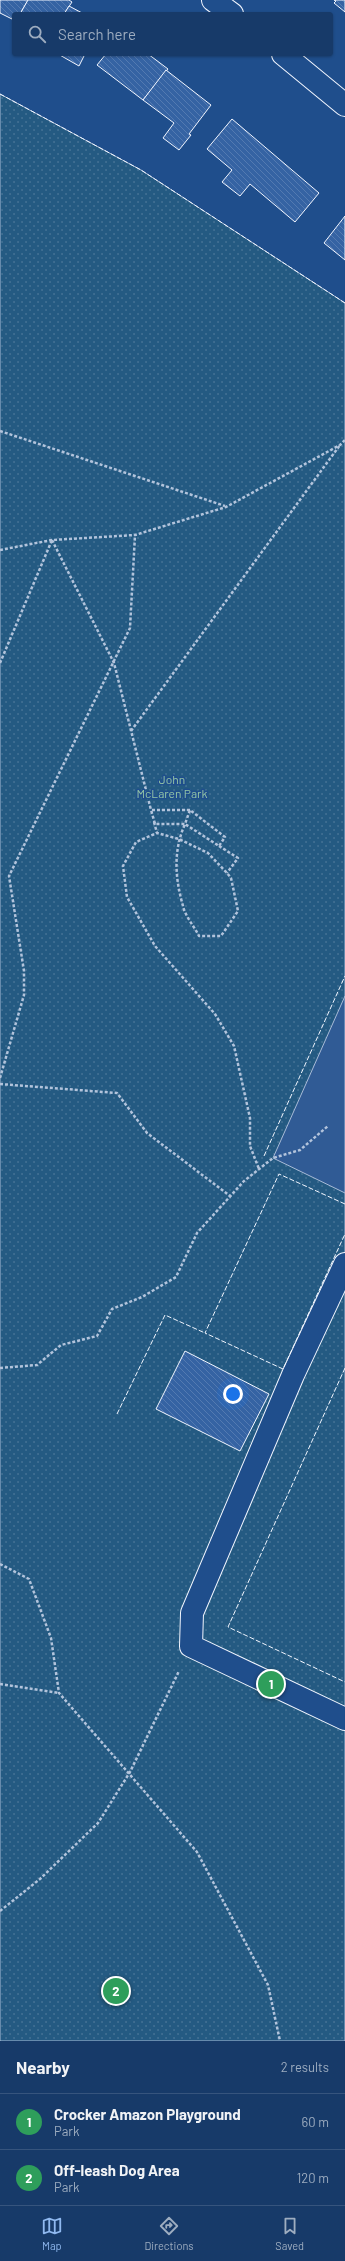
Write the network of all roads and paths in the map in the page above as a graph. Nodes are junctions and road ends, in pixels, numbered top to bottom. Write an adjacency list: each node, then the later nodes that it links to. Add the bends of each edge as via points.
1 (213, 0): 2 (street)
2 (229, 12)
3 (284, 56): 4 (street)
4 (345, 105)
5 (0, 431): 8 (path)
6 (345, 440): 7 (path)
7 (340, 444): 8 (path); 14 (path)
8 (226, 506): 9 (path)
9 (135, 535): 10 (path); 13 (path, via 130,628)
10 (52, 540): 11 (path); 12 (path); 13 (path)
11 (0, 550)
12 (0, 663)
13 (114, 663): 14 (path); 23 (path, via 10,876 24,972 24,994)
14 (131, 731): 15 (path)
15 (151, 810): 16 (path); 17 (path)
16 (190, 810): 18 (path); 21 (path, via 225,837)
17 (155, 824): 18 (path); 19 (path)
18 (185, 824): 20 (path); 21 (path)
19 (157, 833): 20 (path); 26 (path, via 136,842 123,866 127,897 155,946 215,1014 234,1046 250,1118 250,1146)
20 (179, 839): 22 (path, via 208,853); 22 (path, via 175,861 183,907 199,936 221,936 238,911 231,878)
21 (220, 846): 22 (path, via 238,858)
22 (227, 873)
23 (0, 1078)
24 (0, 1084): 27 (path, via 117,1093 147,1133)
25 (328, 1126): 26 (path, via 300,1150 273,1158)
26 (259, 1169): 27 (path)
27 (230, 1196): 29 (path, via 197,1233 176,1277 142,1297 112,1309 97,1336 61,1345 37,1365)
28 (345, 1264): 31 (street, via 293,1375 192,1613)
29 (0, 1368)
30 (0, 1564): 33 (path, via 29,1579 51,1638)
31 (191, 1646): 34 (street); 35 (path)
32 (0, 1684): 33 (path)
33 (59, 1693): 35 (path)
34 (345, 1720)
35 (130, 1772): 36 (path, via 98,1823 40,1879); 37 (path, via 197,1852 268,1985)
36 (0, 1911)
37 (280, 2041)

